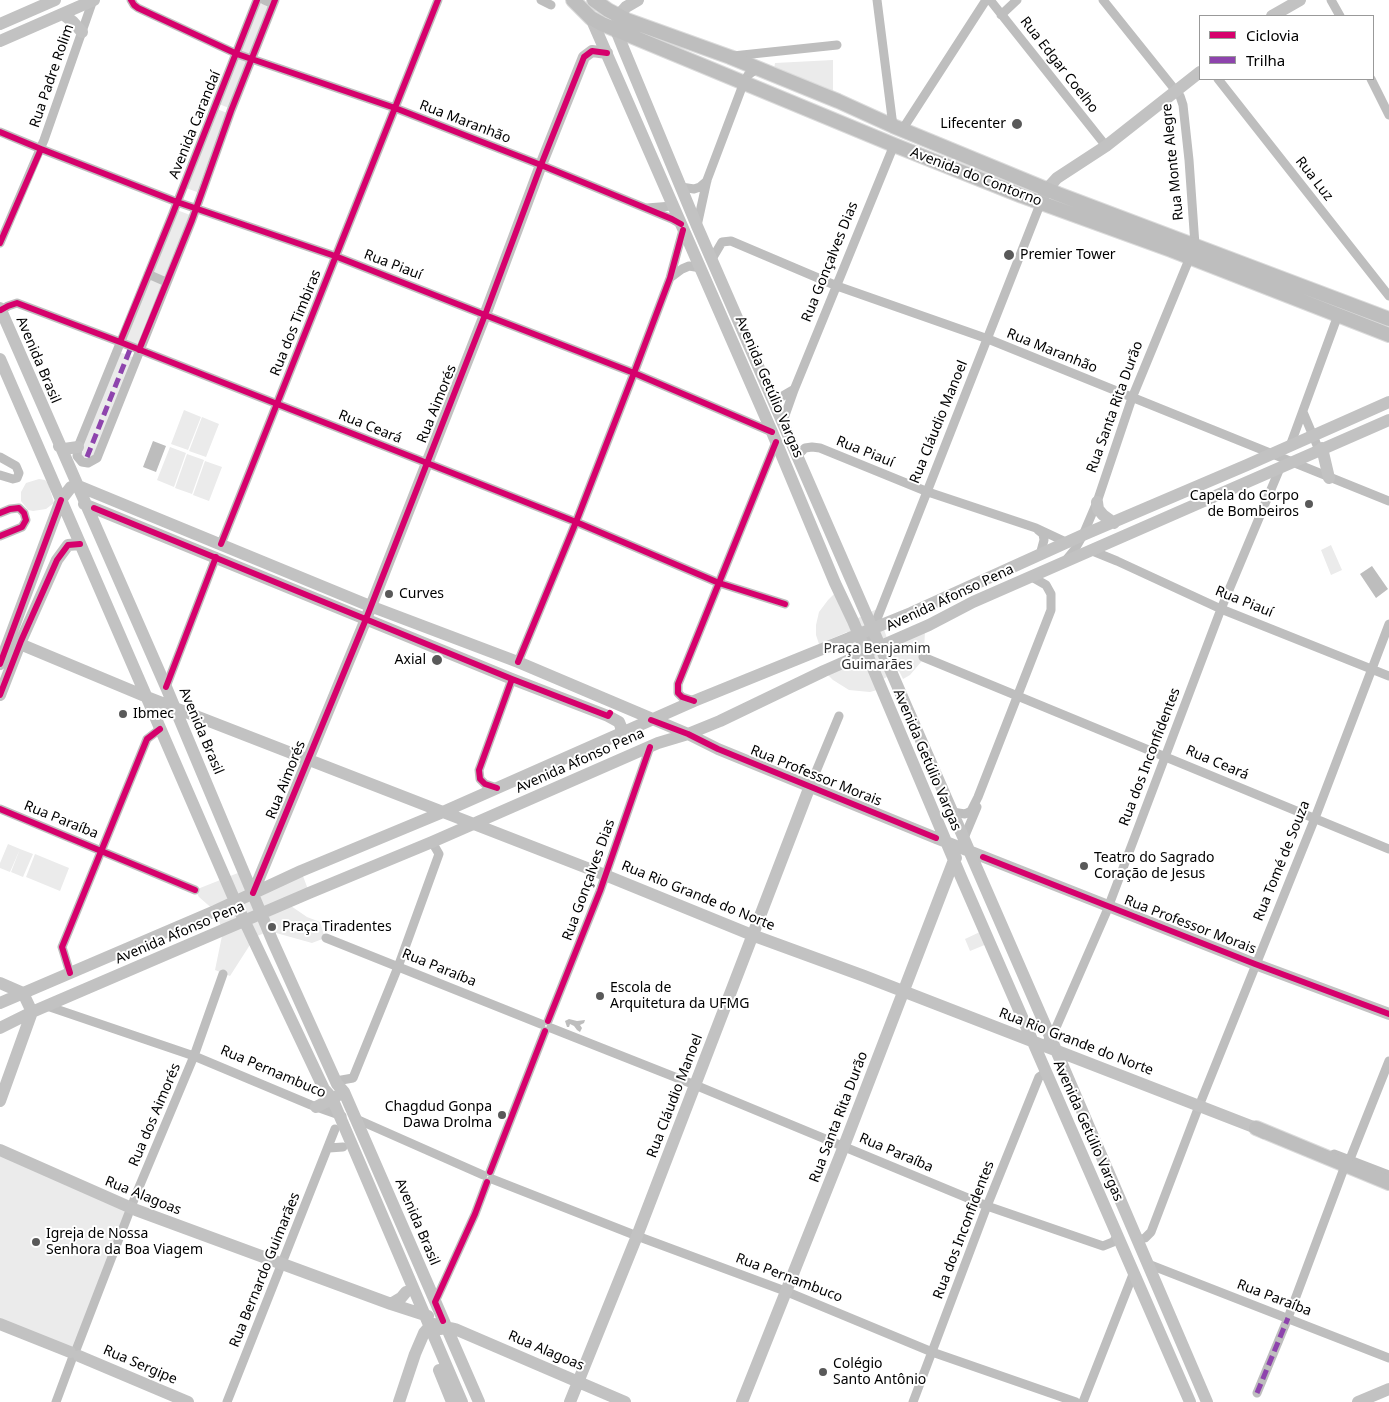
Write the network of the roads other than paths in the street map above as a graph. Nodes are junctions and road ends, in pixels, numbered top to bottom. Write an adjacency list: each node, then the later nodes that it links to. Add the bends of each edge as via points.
1 (55, 0): 26 (main road)
2 (94, 0): 20 (main road); 27 (street, Rua Padre Rolim)
3 (131, 0): 31 (street, Rua Maranhão, via 138,8)
4 (257, 0): 31 (street, Avenida Carandaí)
5 (264, 0): 17 (street, Avenida Carandaí)
6 (438, 0): 41 (street, Rua dos Timbiras)
7 (541, 0): 19 (street)
8 (573, 0): 24 (main road, Avenida do Contorno)
9 (638, 0): 25 (main road, via 626,7)
10 (878, 0): 44 (street)
11 (986, 0): 44 (street)
12 (990, 0): 21 (street, Rua Edgar Coelho)
13 (1017, 0): 21 (street)
14 (1103, 0): 39 (street, Rua Monte Alegre)
15 (1300, 0): 22 (main road)
16 (1332, 0): 23 (street)
17 (274, 2): 33 (street, Avenida Carandaí)
18 (598, 2): 25 (main road, Avenida do Contorno)
19 (551, 5)
20 (62, 14): 27 (main road); 28 (main road)
21 (1001, 14): 47 (street, Rua Edgar Coelho)
22 (1274, 15)
23 (1340, 15)
24 (591, 18): 25 (main road, Avenida do Contorno); 30 (main road, Avenida Getúlio Vargas)
25 (617, 23): 32 (main road, Avenida do Contorno); 38 (main road, Avenida do Contorno); 51 (main road, Avenida Getúlio Vargas)
26 (0, 24)
27 (82, 32): 48 (street, Rua Padre Rolim)
28 (0, 41)
29 (837, 44): 32 (street)
30 (607, 53): 49 (main road, Rua Aimorés, via 592,51 584,57); 54 (main road, Avenida Getúlio Vargas)
31 (237, 54): 33 (street, Rua Maranhão); 40 (street, Avenida Carandaí)
32 (730, 57): 34 (main road, Avenida do Contorno)
33 (251, 58): 41 (street, Rua Maranhão); 42 (street, Avenida Carandaí)
34 (758, 68): 38 (street); 44 (main road, Avenida do Contorno)
35 (1199, 73): 39 (main road)
36 (1219, 80): 69 (street, Rua Luz)
37 (1372, 80): 43 (street)
38 (744, 82): 46 (main road, Avenida do Contorno); 50 (street)
39 (1178, 92): 47 (main road); 61 (street, Rua Monte Alegre, via 1183,105)
40 (216, 105): 42 (street, Avenida Carandaí); 53 (street, Avenida Carandaí)
41 (395, 108): 49 (street, Rua Maranhão); 62 (street, Rua dos Timbiras)
42 (231, 111): 56 (street, Avenida Carandaí)
43 (1389, 115)
44 (897, 128): 52 (main road, Avenida do Contorno)
45 (0, 132): 48 (street, Rua Piauí)
46 (894, 145): 52 (main road, Avenida do Contorno); 68 (street, Rua Gonçalves Dias)
47 (1106, 146): 52 (main road, via 1056,178)
48 (40, 149): 53 (street, Rua Piauí); 59 (street, Rua Padre Rolim)
49 (540, 165): 55 (street, Rua Maranhão); 71 (main road, Rua Aimorés)
50 (707, 180): 51 (street, via 694,189); 57 (street)
51 (681, 187): 54 (main road, via 679,201); 57 (main road, Avenida Getúlio Vargas)
52 (1044, 196): 61 (main road, Avenida do Contorno); 75 (street, Rua Cláudio Manoel)
53 (177, 202): 56 (street, Rua Piauí); 65 (street, Avenida Carandaí)
54 (672, 206): 55 (street, Rua Maranhão); 58 (main road, Avenida Getúlio Vargas)
55 (642, 208): 58 (street, Rua Maranhão, via 672,219)
56 (196, 209): 62 (street, Rua Piauí); 67 (street, Avenida Carandaí)
57 (697, 226): 60 (main road); 63 (main road, Avenida Getúlio Vargas)
58 (682, 227): 60 (main road, Avenida Getúlio Vargas); 66 (street)
59 (0, 243)
60 (692, 248): 64 (main road, Avenida Getúlio Vargas)
61 (1192, 251): 72 (main road, Avenida do Contorno); 73 (main road, Avenida do Contorno); 82 (street, Rua Santa Rita Durão)
62 (336, 256): 71 (street, Rua Piauí); 84 (street, Rua dos Timbiras)
63 (712, 259): 68 (street, Rua Maranhão, via 722,242 730,241); 81 (main road, Avenida Getúlio Vargas)
64 (701, 268): 66 (street, via 682,268); 89 (main road, Avenida Getúlio Vargas)
65 (148, 274): 67 (street); 76 (street, Avenida Carandaí)
66 (670, 278): 79 (street)
67 (166, 282): 77 (street, Avenida Carandaí)
68 (837, 286): 75 (street, Rua Maranhão); 80 (street, Rua Gonçalves Dias)
69 (1389, 296)
70 (0, 309): 76 (street, Rua Ceará, via 17,303); 90 (main road, Avenida Brasil)
71 (485, 315): 79 (street, Rua Piauí); 98 (main road, Rua Aimorés)
72 (1338, 315): 74 (main road, Avenida do Contorno); 85 (street)
73 (1389, 319)
74 (1389, 335)
75 (988, 340): 82 (street, Rua Maranhão); 103 (street, Rua Cláudio Manoel)
76 (120, 342): 77 (street, Rua Ceará); 92 (street, Avenida Carandaí)
77 (139, 350): 84 (street, Rua Ceará); 92 (street, Avenida Carandaí, via 97,458 88,463 82,462 77,456)
78 (0, 359): 104 (main road, Avenida Brasil)
79 (634, 373): 89 (street, Rua Piauí); 109 (street)
80 (794, 390): 81 (street, via 786,396); 87 (street, Rua Gonçalves Dias)
81 (772, 395): 87 (main road, Avenida Getúlio Vargas)
82 (1132, 398): 95 (street, Rua Maranhão); 106 (street, Rua Santa Rita Durão)
83 (1389, 402): 88 (main road, Avenida Afonso Pena)
84 (277, 403): 98 (street, Rua Ceará); 116 (street, Rua dos Timbiras)
85 (1303, 412): 88 (street); 91 (street)
86 (1389, 420): 93 (main road, Avenida Afonso Pena)
87 (783, 421): 94 (main road, Avenida Getúlio Vargas)
88 (1313, 436): 91 (main road, Avenida Afonso Pena); 93 (street)
89 (774, 437): 122 (street); 129 (main road, Avenida Getúlio Vargas)
90 (59, 446): 92 (main road, via 64,450); 102 (main road, Avenida Brasil)
91 (1290, 446): 95 (main road, Avenida Afonso Pena)
92 (78, 447)
93 (1320, 449): 97 (main road, Avenida Afonso Pena); 101 (main road)
94 (798, 454): 103 (street, Rua Piauí, via 806,448 820,448); 128 (main road, Avenida Getúlio Vargas)
95 (1275, 454): 97 (street, Rua Maranhão); 110 (main road, Avenida Afonso Pena)
96 (0, 457): 100 (street, via 16,466 19,473 13,479)
97 (1295, 462): 99 (main road, Avenida Afonso Pena); 101 (street, Rua Maranhão)
98 (427, 463): 109 (street, Rua Ceará); 124 (main road, Rua Aimorés)
99 (1280, 468): 117 (main road, Avenida Afonso Pena); 125 (street, Rua dos Inconfidentes)
100 (0, 475)
101 (1329, 478): 105 (street, Rua Maranhão)
102 (76, 485): 104 (main road); 107 (main road, Avenida Brasil); 116 (main road, Rua Professor Morais)
103 (928, 492): 111 (street, Rua Piauí); 128 (street, Rua Cláudio Manoel)
104 (61, 500): 115 (main road, Avenida Brasil); 130 (main road)
105 (1389, 501)
106 (1097, 502): 110 (main road, via 1098,510); 112 (street, Rua Santa Rita Durão)
107 (84, 504): 119 (main road); 138 (main road, Avenida Brasil)
108 (0, 513): 113 (street, via 19,508 26,520 22,527)
109 (576, 522): 122 (street, Rua Ceará); 134 (street)
110 (1114, 523): 112 (main road, Avenida Afonso Pena)
111 (1036, 528): 114 (street, Rua Piauí); 118 (street, via 1044,540)
112 (1084, 535): 114 (main road, Avenida Afonso Pena); 120 (street, Rua Santa Rita Durão)
113 (0, 536)
114 (1068, 542): 118 (main road, Avenida Afonso Pena)
115 (80, 544): 130 (main road, via 68,545); 143 (main road, Avenida Brasil)
116 (221, 544): 124 (main road, Rua Professor Morais)
117 (1090, 550): 120 (main road, Avenida Afonso Pena); 125 (street, Rua Piauí)
118 (1040, 555): 128 (main road, Avenida Afonso Pena)
119 (216, 557): 126 (main road); 137 (street)
120 (1064, 562): 121 (main road, Avenida Afonso Pena)
121 (1032, 577): 131 (main road, Avenida Afonso Pena); 144 (street, via 1046,585 1051,594 1051,610)
122 (719, 583): 123 (street, Rua Ceará); 145 (street, via 678,684 678,694)
123 (785, 604)
124 (370, 606): 126 (main road, Rua Aimorés); 134 (main road, Rua Professor Morais)
125 (1221, 609): 136 (street, Rua Piauí); 158 (street, Rua dos Inconfidentes)
126 (366, 619): 140 (main road); 159 (main road, Rua Aimorés)
127 (1389, 624): 136 (street, Rua Tomé de Souza)
128 (873, 629): 129 (main road, Avenida Afonso Pena); 131 (main road, Avenida Getúlio Vargas); 132 (street, Rua Cláudio Manoel)
129 (858, 634): 132 (main road, Avenida Getúlio Vargas); 145 (main road, Avenida Afonso Pena)
130 (11, 637): 135 (main road); 142 (main road); 143 (main road, Rua Rio Grande do Norte)
131 (880, 646): 132 (main road, Avenida Afonso Pena); 166 (main road, Avenida Getúlio Vargas)
132 (866, 653): 152 (main road, Avenida Afonso Pena); 172 (main road, Avenida Getúlio Vargas)
133 (923, 658): 144 (street, Rua Ceará)
134 (518, 662): 146 (main road, Rua Professor Morais)
135 (0, 664)
136 (1372, 669): 139 (street, Rua Piauí); 167 (street, Rua Tomé de Souza)
137 (173, 671): 138 (main road); 141 (street)
138 (160, 675): 141 (main road, Avenida Brasil)
139 (1389, 676)
140 (512, 679): 148 (main road); 161 (street, via 479,770 480,779 485,784)
141 (166, 687): 143 (main road); 147 (main road, Avenida Brasil)
142 (0, 695)
143 (148, 697): 147 (main road, Rua Rio Grande do Norte); 153 (main road, Avenida Brasil)
144 (1018, 698): 158 (street, Rua Ceará); 162 (street)
145 (694, 701): 151 (main road, Avenida Afonso Pena)
146 (614, 702): 148 (main road); 151 (main road, Rua Professor Morais)
147 (174, 706): 150 (main road, Rua Rio Grande do Norte)
148 (608, 716): 154 (main road, via 618,722)
149 (839, 716): 160 (street, Rua Cláudio Manoel)
150 (184, 717): 159 (main road, Rua Rio Grande do Norte); 181 (main road, Avenida Brasil)
151 (652, 720): 154 (main road, Avenida Afonso Pena); 155 (main road, Rua Professor Morais)
152 (720, 721): 155 (main road, Avenida Afonso Pena); 157 (main road, via 713,734 713,742)
153 (160, 729): 174 (street, via 147,739); 182 (main road, Avenida Brasil)
154 (621, 734): 161 (main road, Avenida Afonso Pena)
155 (688, 734): 156 (main road, Avenida Afonso Pena); 157 (main road, Rua Professor Morais)
156 (650, 747): 169 (main road, Avenida Afonso Pena); 178 (street, Rua Gonçalves Dias)
157 (718, 749): 160 (main road, Rua Professor Morais)
158 (1166, 756): 167 (street, Rua Ceará); 183 (street, Rua dos Inconfidentes)
159 (308, 759): 163 (main road, Rua Rio Grande do Norte); 177 (main road, Rua Aimorés)
160 (810, 786): 172 (main road, Rua Professor Morais); 186 (main road, Rua Cláudio Manoel)
161 (497, 788): 165 (main road, Avenida Afonso Pena)
162 (978, 797): 166 (street, via 971,811 965,814); 170 (street)
163 (421, 805): 165 (main road, Rua Rio Grande do Norte); 168 (main road, via 425,811)
164 (0, 809): 174 (street, Rua Paraíba)
165 (443, 812): 168 (main road, Avenida Afonso Pena); 169 (main road, Rua Rio Grande do Norte)
166 (952, 812): 170 (main road, Avenida Getúlio Vargas)
167 (1315, 818): 173 (street, Rua Ceará); 188 (street, Rua Tomé de Souza)
168 (424, 820): 179 (main road, Avenida Afonso Pena)
169 (472, 824): 171 (main road, Avenida Afonso Pena); 178 (main road, Rua Rio Grande do Norte)
170 (964, 838): 175 (main road, Avenida Getúlio Vargas)
171 (432, 842): 184 (main road, Avenida Afonso Pena); 189 (street, via 439,854)
172 (946, 842): 175 (main road, Rua Professor Morais); 176 (main road, Avenida Getúlio Vargas)
173 (1389, 849)
174 (101, 850): 180 (street, Rua Paraíba); 190 (street, via 62,948)
175 (970, 851): 176 (main road); 183 (main road, Rua Professor Morais); 202 (main road, Avenida Getúlio Vargas)
176 (954, 860): 193 (main road, Rua Santa Rita Durão); 201 (main road, Avenida Getúlio Vargas)
177 (266, 861): 179 (main road, via 268,876); 181 (main road, Rua Aimorés)
178 (603, 874): 186 (main road, Rua Rio Grande do Norte); 199 (street, Rua Gonçalves Dias, via 600,891)
179 (283, 878): 181 (main road, Avenida Afonso Pena)
180 (195, 890)
181 (253, 893): 182 (main road, Avenida Afonso Pena); 184 (main road, Avenida Brasil)
182 (235, 901): 185 (main road, Avenida Brasil); 190 (main road, Avenida Afonso Pena)
183 (1108, 906): 188 (main road, Rua Professor Morais); 202 (street, Rua dos Inconfidentes)
184 (262, 914): 185 (main road, Avenida Afonso Pena); 210 (main road, Avenida Brasil)
185 (245, 922): 196 (main road, Avenida Afonso Pena); 210 (main road, Avenida Brasil, via 272,983)
186 (752, 935): 193 (main road, Rua Rio Grande do Norte); 208 (main road, Rua Cláudio Manoel)
187 (326, 938): 189 (street, Rua Paraíba)
188 (1255, 964): 198 (main road, Rua Professor Morais); 211 (street, Rua Tomé de Souza)
189 (398, 967): 199 (street, Rua Paraíba); 210 (street, via 353,1078 342,1081)
190 (70, 973): 194 (main road, Avenida Afonso Pena)
191 (223, 974): 203 (street, Rua dos Aimorés)
192 (0, 983): 194 (main road)
193 (904, 991): 201 (main road, Rua Rio Grande do Norte); 215 (main road, Rua Santa Rita Durão)
194 (23, 993): 195 (main road, Avenida Afonso Pena); 197 (main road)
195 (0, 1003)
196 (47, 1006): 197 (main road, Avenida Afonso Pena); 203 (street, Rua Pernambuco)
197 (32, 1012): 200 (main road, Avenida Afonso Pena); 209 (main road)
198 (1389, 1014)
199 (546, 1026): 208 (street, Rua Paraíba); 221 (street, Rua Gonçalves Dias)
200 (0, 1028)
201 (1033, 1042): 202 (main road, Rua Rio Grande do Norte); 207 (main road, Avenida Getúlio Vargas)
202 (1054, 1044): 204 (main road, Rua Rio Grande do Norte); 206 (main road, Avenida Getúlio Vargas)
203 (194, 1056): 210 (street, Rua Pernambuco); 225 (street, Rua dos Aimorés)
204 (1074, 1057): 206 (main road, via 1066,1059); 211 (main road, Rua Rio Grande do Norte)
205 (1389, 1061): 218 (street)
206 (1063, 1066): 228 (main road, Avenida Getúlio Vargas)
207 (1048, 1076): 224 (street, Rua dos Inconfidentes, via 1039,1077); 226 (main road, Avenida Getúlio Vargas)
208 (695, 1085): 215 (street, Rua Paraíba); 227 (main road, Rua Cláudio Manoel)
209 (0, 1101)
210 (334, 1102): 213 (main road, Avenida Brasil); 221 (street, Rua Pernambuco); 236 (main road, Avenida Brasil); 240 (main road, Avenida Brasil)
211 (1199, 1106): 212 (main road, Rua Rio Grande do Norte); 228 (street, Rua Tomé de Souza, via 1151,1232)
212 (1256, 1128): 218 (street, Rua Rio Grande do Norte); 219 (main road, Rua Rio Grande do Norte, via 1285,1146); 222 (main road)
213 (335, 1129): 214 (main road, Avenida Brasil); 216 (street, Rua Bernardo Guimarães)
214 (343, 1146): 216 (street); 233 (main road, Avenida Brasil)
215 (844, 1146): 224 (street, Rua Paraíba); 232 (main road, Rua Santa Rita Durão)
216 (329, 1148): 229 (street, Rua Bernardo Guimarães)
217 (0, 1150): 225 (main road, Rua Alagoas)
218 (1350, 1159): 220 (street, Rua Rio Grande do Norte)
219 (1343, 1171): 223 (main road, Rua Rio Grande do Norte); 238 (street)
220 (1389, 1175)
221 (488, 1177): 227 (street, Rua Pernambuco); 236 (street, Rua Gonçalves Dias)
222 (1389, 1183)
223 (1389, 1190)
224 (987, 1206): 226 (street, Rua Paraíba, via 1102,1246 1113,1242); 241 (street, Rua dos Inconfidentes)
225 (131, 1208): 229 (main road, Rua Alagoas); 242 (street, Rua dos Aimorés)
226 (1118, 1235): 231 (main road, Avenida Getúlio Vargas)
227 (636, 1236): 232 (street, Rua Pernambuco); 244 (main road, Rua Cláudio Manoel)
228 (1137, 1240): 230 (main road, Avenida Getúlio Vargas)
229 (282, 1264): 237 (main road, Rua Alagoas); 249 (street, Rua Bernardo Guimarães)
230 (1148, 1264): 238 (street, Rua Paraíba); 262 (main road, Avenida Getúlio Vargas)
231 (1134, 1272): 234 (main road, Avenida Getúlio Vargas); 235 (street)
232 (785, 1291): 241 (street, Rua Pernambuco); 257 (main road, Rua Santa Rita Durão)
233 (406, 1292): 237 (main road); 240 (main road, Avenida Brasil)
234 (1144, 1294): 235 (street, via 1135,1292); 261 (main road, Avenida Getúlio Vargas)
235 (1124, 1296): 260 (street)
236 (435, 1302): 240 (main road, Avenida Brasil)
237 (391, 1304): 240 (main road, Rua Alagoas)
238 (1288, 1318): 243 (street, Rua Paraíba); 246 (street)
239 (0, 1324): 242 (main road, Rua Sergipe)
240 (435, 1324): 244 (main road, Rua Alagoas); 250 (main road, via 415,1354); 251 (main road, Avenida Brasil); 252 (main road, Avenida Brasil); 253 (main road, Avenida Brasil); 254 (main road, Avenida Brasil)
241 (932, 1352): 258 (street, Rua dos Inconfidentes); 259 (street, Rua Pernambuco)
242 (74, 1354): 247 (street, Rua dos Aimorés); 248 (main road, Rua Sergipe)
243 (1389, 1358)
244 (579, 1381): 255 (main road, Rua Cláudio Manoel); 256 (main road, Rua Alagoas)
245 (1389, 1389): 263 (main road)
246 (1257, 1394)
247 (56, 1402)
248 (188, 1402)
249 (227, 1402)
250 (398, 1402)
251 (452, 1402)
252 (462, 1402)
253 (470, 1402)
254 (479, 1402)
255 (570, 1402)
256 (626, 1402)
257 (742, 1402)
258 (913, 1402)
259 (1076, 1402)
260 (1084, 1402)
261 (1190, 1402)
262 (1207, 1402)
263 (1358, 1402)

